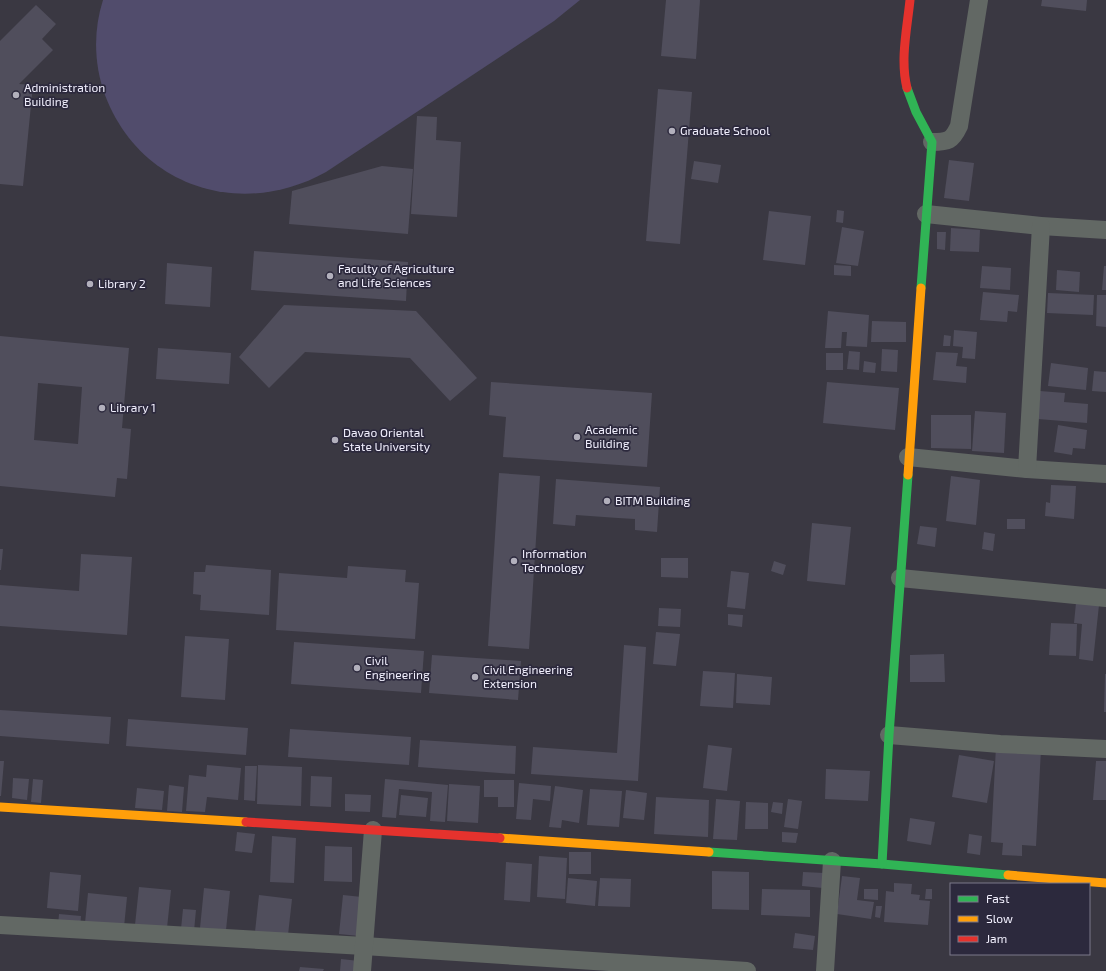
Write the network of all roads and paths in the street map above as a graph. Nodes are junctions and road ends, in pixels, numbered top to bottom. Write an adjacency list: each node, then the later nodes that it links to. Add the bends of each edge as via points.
1 (910, 0): 3 (street, via 905,80 911,100)
2 (979, 0): 3 (street, via 959,126 950,140)
3 (932, 142): 4 (street)
4 (926, 214): 5 (street); 7 (street)
5 (1041, 226): 6 (street); 8 (street)
6 (1106, 230)
7 (908, 457): 8 (street); 10 (street)
8 (1027, 469): 9 (street)
9 (1106, 474)
10 (900, 578): 11 (street); 12 (street)
11 (1106, 598)
12 (888, 735): 13 (street); 17 (street)
13 (1106, 749)
14 (0, 807): 15 (street)
15 (373, 830): 16 (street); 20 (street)
16 (832, 861): 17 (street); 23 (street)
17 (882, 864): 18 (street)
18 (1106, 883)
19 (0, 925): 20 (street)
20 (364, 946): 21 (street); 22 (street)
21 (362, 971)
22 (747, 971)
23 (824, 971)

